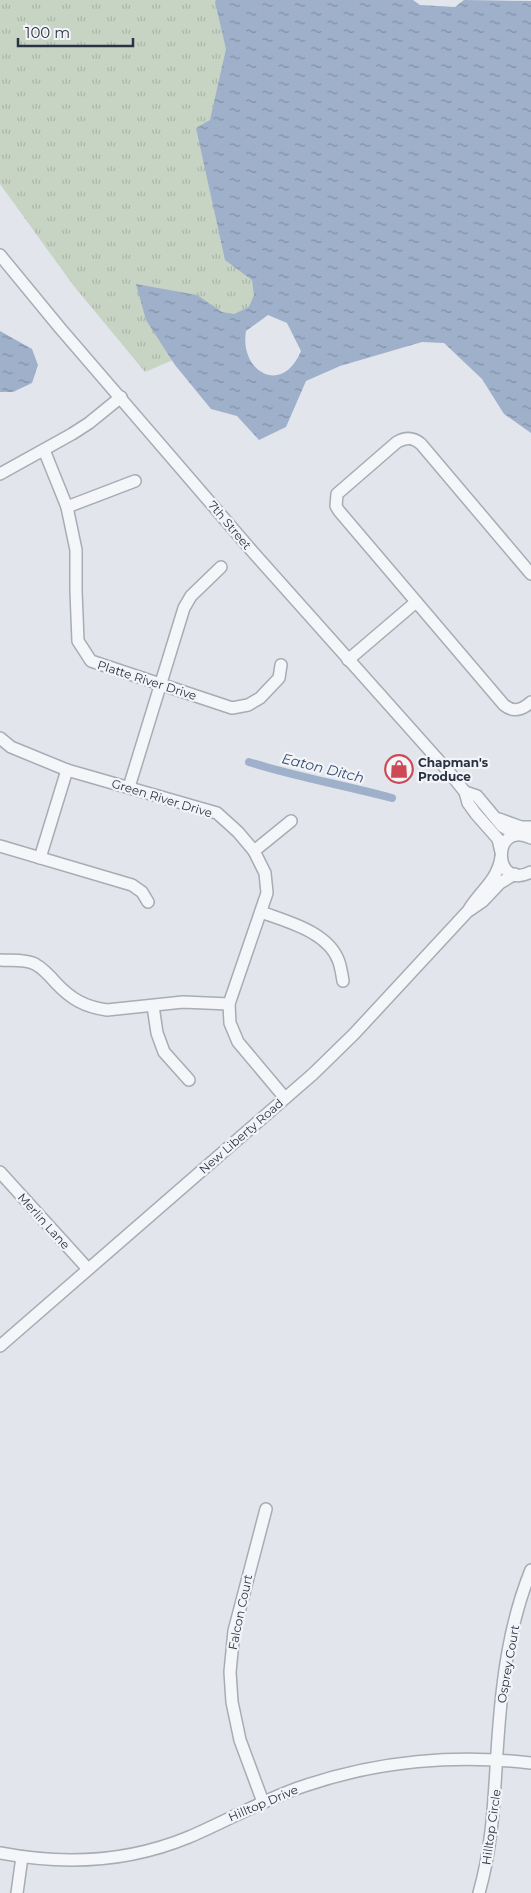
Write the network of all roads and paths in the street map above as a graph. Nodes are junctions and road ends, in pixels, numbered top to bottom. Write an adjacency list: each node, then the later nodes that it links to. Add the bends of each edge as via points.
1 (0, 255): 2 (street, 7th Street)
2 (121, 397): 3 (street, via 89,423); 10 (street, 7th Street)
3 (44, 450): 4 (street); 6 (street, Platte River Drive)
4 (0, 474)
5 (135, 481): 6 (street)
6 (67, 507): 12 (street, Platte River Drive, via 76,550 78,642 91,661)
7 (221, 567): 12 (street, via 191,596 184,608)
8 (531, 574): 9 (street, via 421,444 409,438 402,439 342,488 337,494 336,506)
9 (416, 602): 10 (street); 13 (street, via 504,705 515,711)
10 (348, 660): 17 (street, 7th Street)
11 (281, 665): 12 (street, Platte River Drive, via 279,678 260,698 240,707 232,708)
12 (161, 684): 16 (street)
13 (531, 702)
14 (0, 738): 15 (street, Green River Drive, via 11,747)
15 (67, 770): 16 (street, Green River Drive); 24 (street)
16 (128, 787): 22 (street, Green River Drive, via 217,813)
17 (465, 792): 18 (street, 7th Street, via 477,796); 23 (street, 7th Street, via 468,803 498,839)
18 (495, 817): 20 (street, via 521,827); 20 (street, 7th Street, via 506,830)
19 (291, 821): 22 (street)
20 (527, 834): 23 (street, via 504,843)
21 (0, 846): 24 (street)
22 (254, 851): 28 (street, Green River Drive, via 265,873 267,893)
23 (501, 854): 25 (street, 7th Street, via 507,870); 27 (street, New Liberty Road, via 496,876)
24 (40, 858): 26 (street, via 132,885)
25 (526, 874): 27 (street, New Liberty Road, via 500,883 483,902)
26 (148, 902)
27 (468, 911): 34 (street, New Liberty Road, via 341,1048)
28 (262, 912): 30 (street, via 327,942 339,960); 31 (street, Green River Drive)
29 (0, 960): 32 (street, via 35,964 84,1005 107,1010)
30 (343, 981)
31 (229, 1004): 32 (street, via 183,1002); 34 (street, Green River Drive, via 230,1023 238,1042)
32 (153, 1006): 33 (street, via 164,1052)
33 (189, 1080)
34 (285, 1098): 36 (street, New Liberty Road)
35 (0, 1172): 36 (street, Merlin Lane)
36 (88, 1269): 37 (street, New Liberty Road)
37 (0, 1346)
38 (266, 1509): 42 (street, Falcon Court, via 234,1631 230,1672 240,1740)
39 (531, 1570): 40 (street, Osprey Court, via 507,1654)
40 (497, 1761): 41 (street, Hilltop Drive); 42 (street, Hilltop Drive, via 441,1760 388,1765 307,1785); 46 (street, Hilltop Circle, via 492,1833)
41 (531, 1763)
42 (263, 1802): 44 (street, Hilltop Drive, via 170,1844 125,1855 58,1860)
43 (0, 1853): 44 (street, Hilltop Drive)
44 (22, 1857): 45 (street)
45 (17, 1893)
46 (479, 1893)

